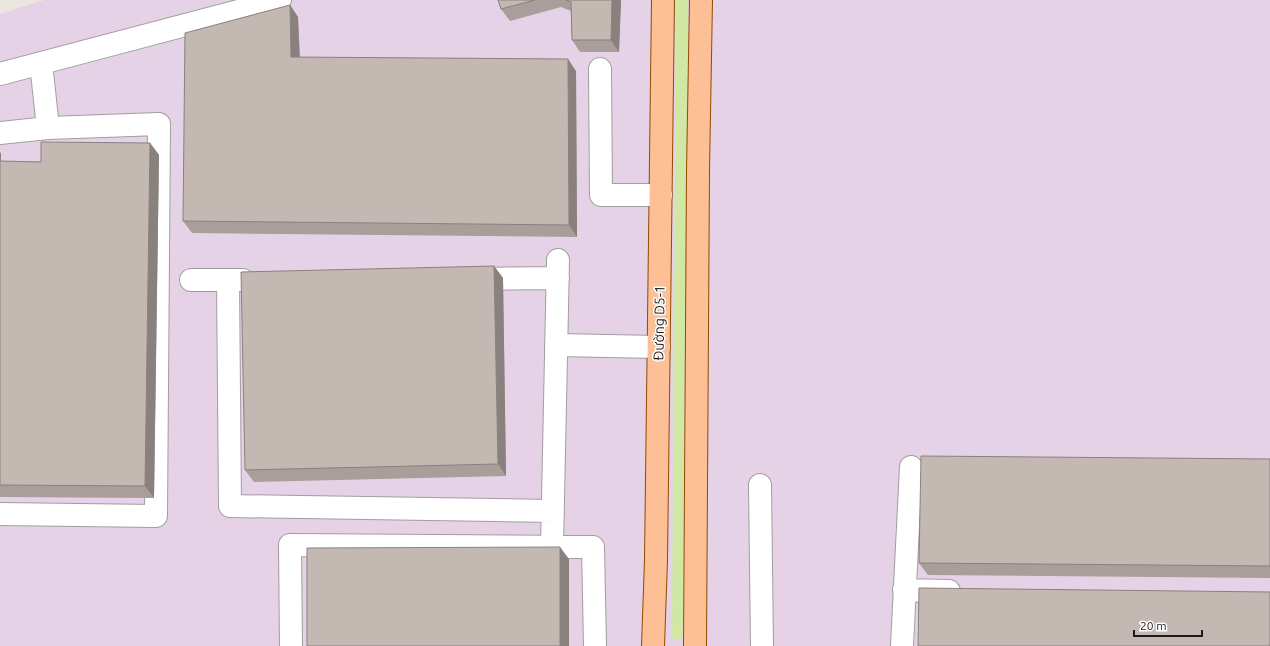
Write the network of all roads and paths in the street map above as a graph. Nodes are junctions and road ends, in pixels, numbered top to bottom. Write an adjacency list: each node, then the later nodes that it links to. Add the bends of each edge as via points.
1 (280, 0): 4 (street)
2 (663, 0): 9 (main road, Đường D5-1)
3 (701, 0): 26 (main road)
4 (41, 63): 6 (street); 7 (street)
5 (600, 69): 9 (street, via 601,195)
6 (0, 74)
7 (48, 128): 8 (street); 19 (street, via 159,124 156,516)
8 (0, 133)
9 (661, 195): 15 (main road, Đường D5-1)
10 (456, 279): 14 (street, via 558,269)
11 (191, 280): 12 (street)
12 (228, 280): 13 (street); 18 (street, via 230,506)
13 (260, 280)
14 (556, 345): 15 (street); 18 (street)
15 (659, 347): 25 (main road, Đường D5-1)
16 (911, 467): 21 (street)
17 (760, 485): 27 (street)
18 (553, 511): 20 (street)
19 (0, 514)
20 (552, 547): 23 (street, via 290,545); 24 (street, via 593,547)
21 (904, 590): 22 (street); 28 (street)
22 (968, 591)
23 (291, 646)
24 (595, 646)
25 (653, 646)
26 (695, 646)
27 (762, 646)
28 (902, 646)

